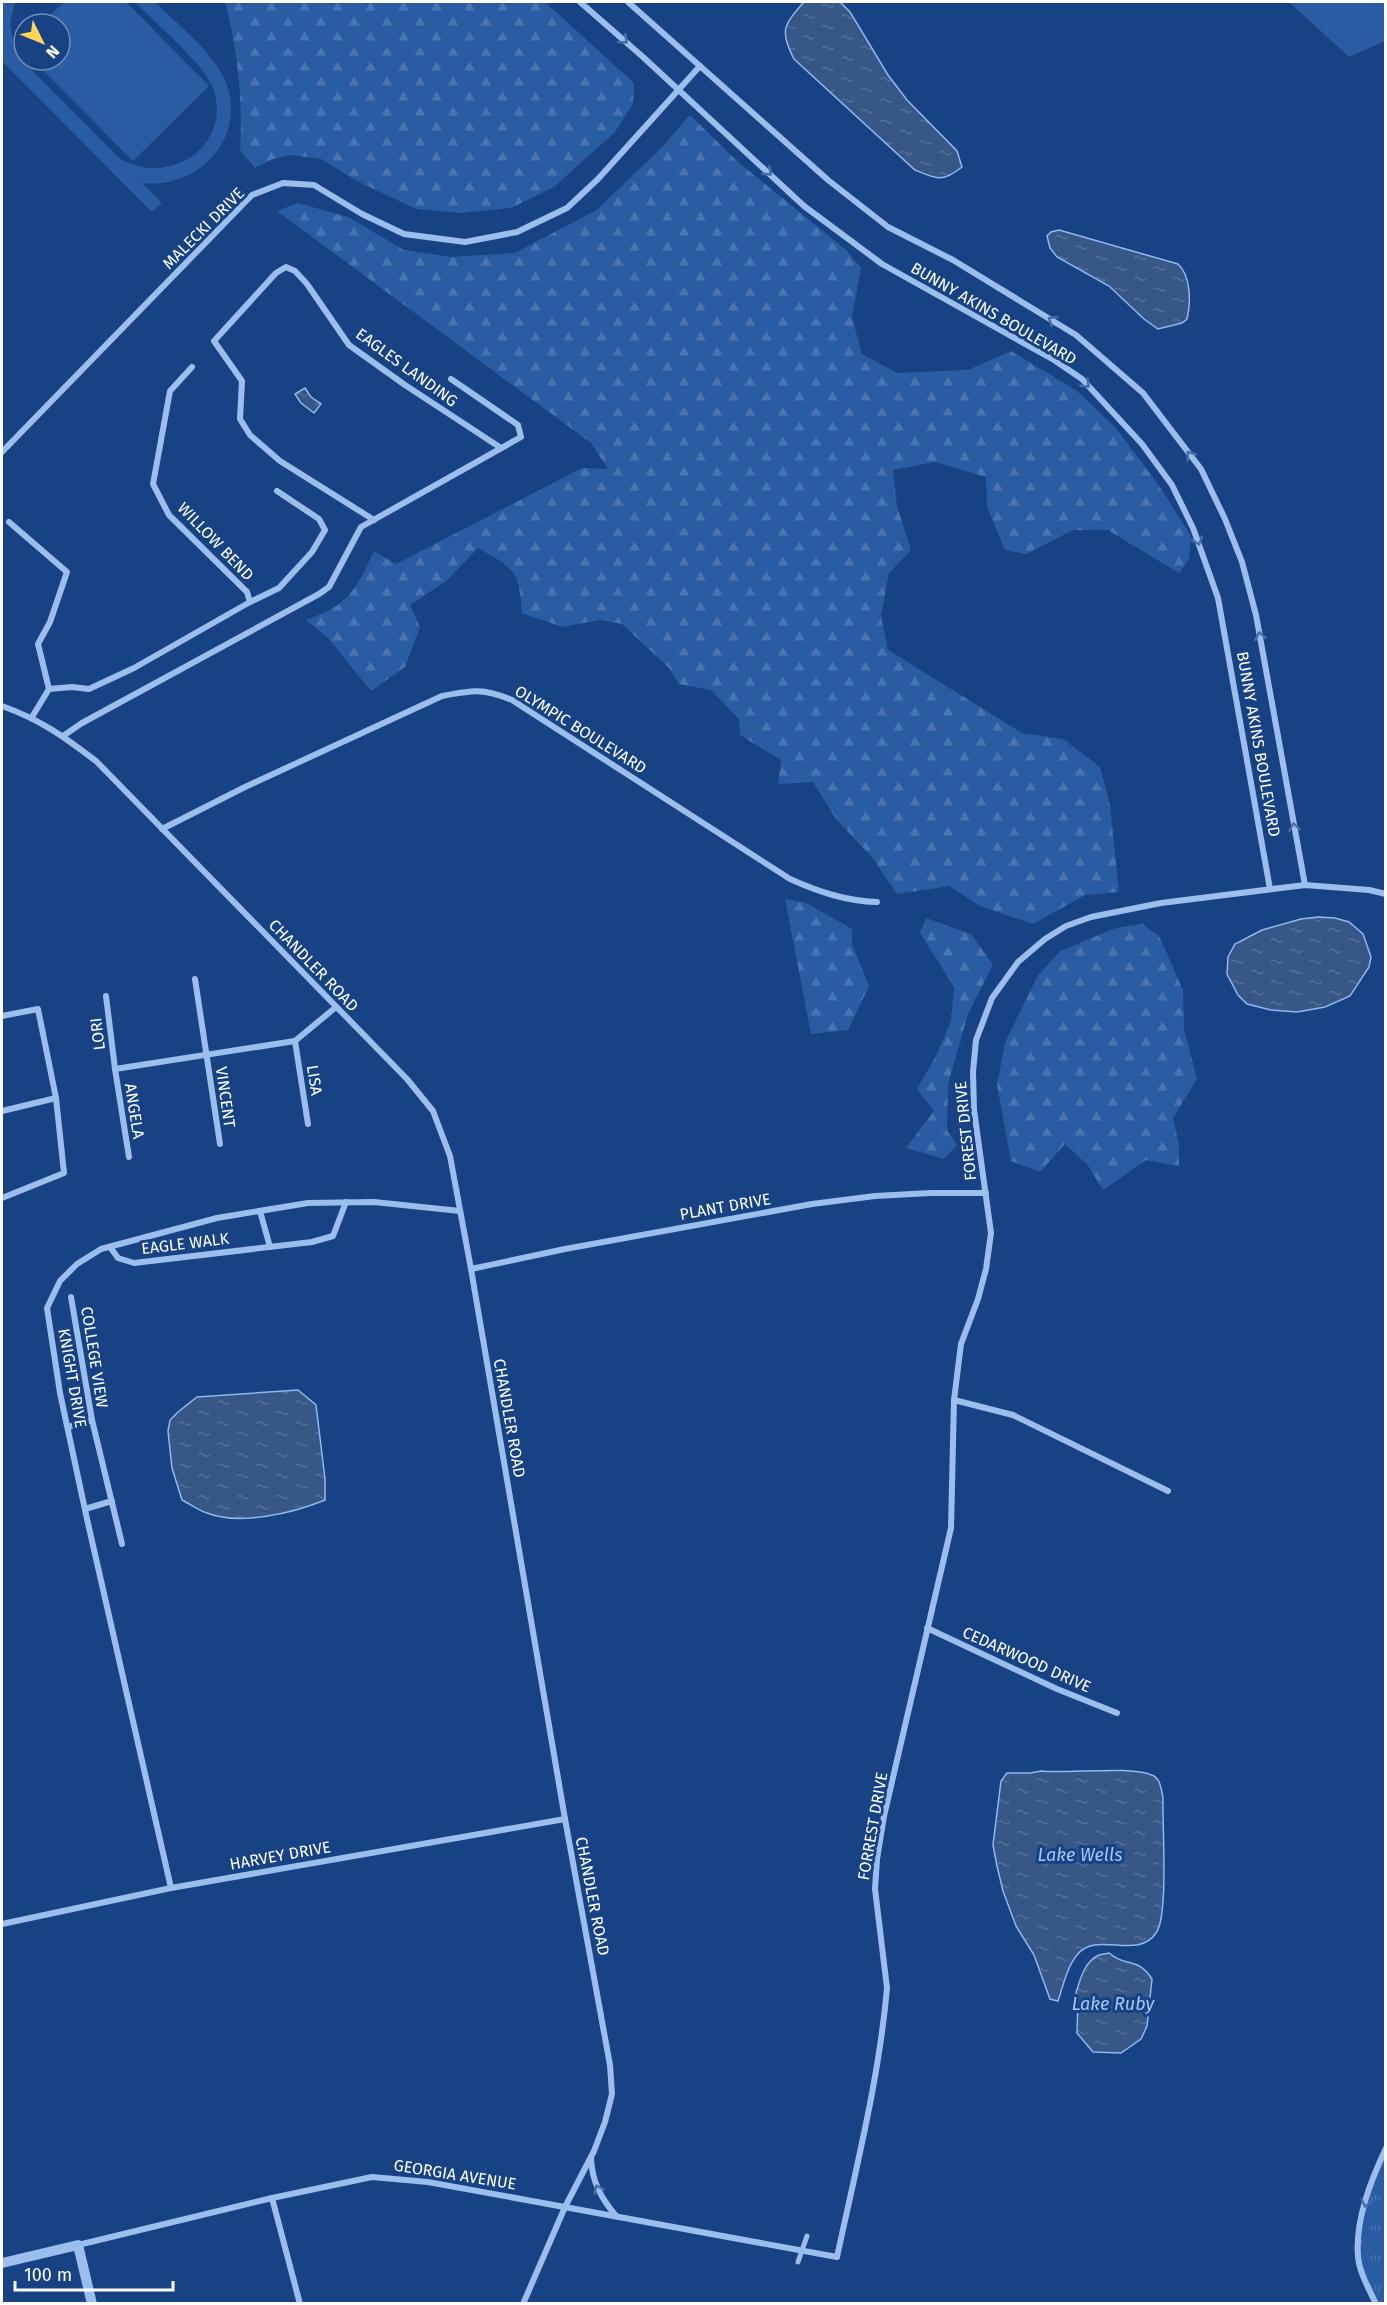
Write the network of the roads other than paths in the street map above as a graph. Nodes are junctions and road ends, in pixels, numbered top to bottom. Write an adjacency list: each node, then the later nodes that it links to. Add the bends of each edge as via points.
1 (580, 2): 4 (street, BUNNY AKINS BOULEVARD, one-way to 4)
2 (628, 2): 3 (street, BUNNY AKINS BOULEVARD)
3 (700, 66): 4 (street, MALECKI DRIVE); 18 (street, BUNNY AKINS BOULEVARD, one-way to 3, via 1256,615 1242,562 1201,469 1143,393 1076,335 953,260 888,227 828,180)
4 (679, 90): 8 (street, MALECKI DRIVE, via 567,208 518,232 465,242 404,234 314,185 283,183 252,195); 19 (street, BUNNY AKINS BOULEVARD, one-way to 19, via 804,206 882,264 1082,379 1142,444 1172,485 1193,528 1218,598)
5 (192, 367): 12 (street, WILLOW BEND, via 170,391 153,484 169,515 247,592)
6 (451, 379): 7 (street, EAGLES LANDING, via 518,425 521,436)
7 (501, 448): 10 (street, EAGLES LANDING); 10 (street, EAGLES LANDING, via 349,345 307,284 286,267 214,341 242,381 240,419 250,435 280,461)
8 (2, 452)
9 (278, 491): 12 (street, WILLOW BEND, via 319,519 325,530 312,552 279,588)
10 (374, 520): 16 (street, EAGLES LANDING, via 361,527 329,587 319,594)
11 (9, 522): 13 (street, via 67,572 38,644)
12 (250, 602): 13 (street, WILLOW BEND, via 89,689)
13 (49, 688): 15 (street)
14 (2, 706): 15 (street, CHANDLER ROAD)
15 (32, 717): 16 (street, CHANDLER ROAD)
16 (63, 736): 17 (street, CHANDLER ROAD, via 96,761)
17 (162, 829): 21 (street, OLYMPIC BOULEVARD, via 442,696 472,690 512,700 790,879 820,892); 24 (street, CHANDLER ROAD)
18 (1305, 885): 19 (street, FOREST DRIVE); 20 (street, FOREST DRIVE)
19 (1270, 889): 34 (street, FOREST DRIVE, via 1161,903 1091,917 1066,926 1018,962 992,998 976,1040 974,1110)
20 (1386, 894)
21 (878, 902)
22 (195, 980): 27 (street, VINCENT)
23 (106, 996): 28 (street, LORI)
24 (336, 1007): 26 (street); 37 (street, CHANDLER ROAD, via 433,1111 450,1156)
25 (2, 1016): 29 (street, via 38,1009)
26 (295, 1041): 27 (street); 31 (street, LISA)
27 (207, 1053): 28 (street); 32 (street, VINCENT)
28 (115, 1069): 33 (street, ANGELA)
29 (56, 1098): 30 (street); 35 (street, via 64,1173)
30 (2, 1111)
31 (308, 1124)
32 (219, 1144)
33 (129, 1157)
34 (986, 1193): 41 (street, PLANT DRIVE, via 874,1196 812,1204); 43 (street, FOREST DRIVE, via 991,1233 986,1269 961,1344)
35 (2, 1198)
36 (345, 1202): 37 (street, KNIGHT DRIVE); 38 (street, KNIGHT DRIVE); 40 (street, EAGLE WALK, via 333,1236)
37 (460, 1210): 41 (street, CHANDLER ROAD)
38 (260, 1211): 39 (street, KNIGHT DRIVE, via 217,1218); 40 (street)
39 (110, 1247): 40 (street, EAGLE WALK, via 118,1258 134,1263); 45 (street, KNIGHT DRIVE, via 77,1264 60,1281 47,1308)
40 (270, 1247)
41 (471, 1269): 52 (street, CHANDLER ROAD)
42 (71, 1298): 44 (street, COLLEGE VIEW)
43 (954, 1400): 46 (street, via 1013,1415); 50 (street, FORREST DRIVE, via 951,1528)
44 (92, 1420): 45 (street, COLLEGE VIEW); 47 (street, COLLEGE VIEW)
45 (68, 1426): 48 (street, KNIGHT DRIVE)
46 (1168, 1491)
47 (112, 1501): 48 (street); 49 (street, COLLEGE VIEW)
48 (85, 1509): 53 (street, KNIGHT DRIVE)
49 (122, 1544)
50 (927, 1629): 51 (street, CEDARWOOD DRIVE); 63 (street, FORREST DRIVE, via 877,1859 875,1889 888,1988 882,2040)
51 (1117, 1713)
52 (565, 1819): 53 (street, HARVEY DRIVE); 56 (street, CHANDLER ROAD, via 610,2065 612,2094)
53 (171, 1888): 54 (street, HARVEY DRIVE)
54 (2, 1924)
55 (1386, 2148): 69 (street, one-way to 69, via 1371,2179 1359,2232 1358,2257)
56 (591, 2156): 58 (street, CHANDLER ROAD); 59 (street, one-way to 56, via 595,2184)
57 (272, 2198): 58 (street, GEORGIA AVENUE, via 372,2178 428,2182); 61 (street, GEORGIA AVENUE); 67 (street)
58 (565, 2207): 59 (street, GEORGIA AVENUE); 68 (street, CHANDLER ROAD)
59 (617, 2216): 62 (street, GEORGIA AVENUE)
60 (807, 2236): 62 (street)
61 (78, 2246): 65 (street, GEORGIA AVENUE); 66 (street)
62 (802, 2251): 63 (street, GEORGIA AVENUE); 64 (street)
63 (837, 2257)
64 (798, 2262)
65 (2, 2263)
66 (92, 2304)
67 (300, 2304)
68 (523, 2304)
69 (1376, 2304)

